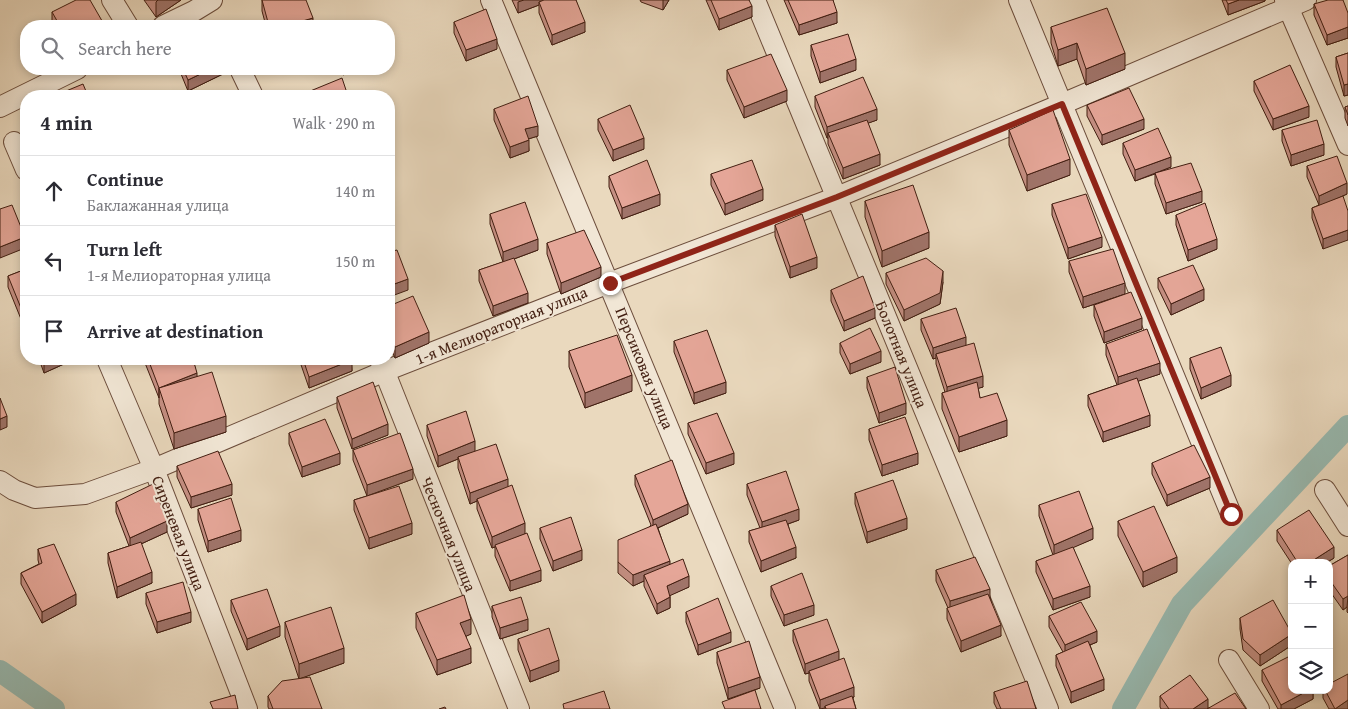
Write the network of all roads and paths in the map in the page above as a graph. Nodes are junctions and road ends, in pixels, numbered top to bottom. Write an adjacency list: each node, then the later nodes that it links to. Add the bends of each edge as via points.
1 (112, 0): 8 (street)
2 (212, 0): 9 (street)
3 (492, 0): 21 (street, Персиковая улица)
4 (755, 0): 20 (street, Болотная улица)
5 (1019, 0): 15 (street)
6 (1306, 0): 7 (street, 1-я Мелиораторная улица)
7 (1286, 4): 15 (street, 1-я Мелиораторная улица); 18 (street)
8 (124, 20)
9 (175, 20)
10 (65, 75): 12 (street)
11 (243, 75): 13 (street)
12 (36, 90)
13 (250, 90)
14 (20, 98): 16 (street)
15 (1062, 104): 20 (street, 1-я Мелиораторная улица); 28 (street)
16 (0, 108)
17 (14, 142): 19 (street)
18 (1348, 145)
19 (20, 156)
20 (837, 197): 21 (street, 1-я Мелиораторная улица); 34 (street, Болотная улица)
21 (610, 283): 22 (street, 1-я Мелиораторная улица); 33 (street, Персиковая улица)
22 (395, 360)
23 (110, 365): 25 (street, Сиреневая улица)
24 (382, 365): 25 (street, 1-я Мелиораторная улица); 32 (street, Чесночная улица)
25 (154, 469): 26 (street, 1-я Мелиораторная улица, via 85,494 35,498); 31 (street, Сиреневая улица)
26 (0, 481)
27 (1325, 490): 29 (street)
28 (1231, 514)
29 (1348, 526)
30 (1229, 660): 35 (street)
31 (247, 709)
32 (519, 709)
33 (785, 709)
34 (1048, 709)
35 (1259, 709)

